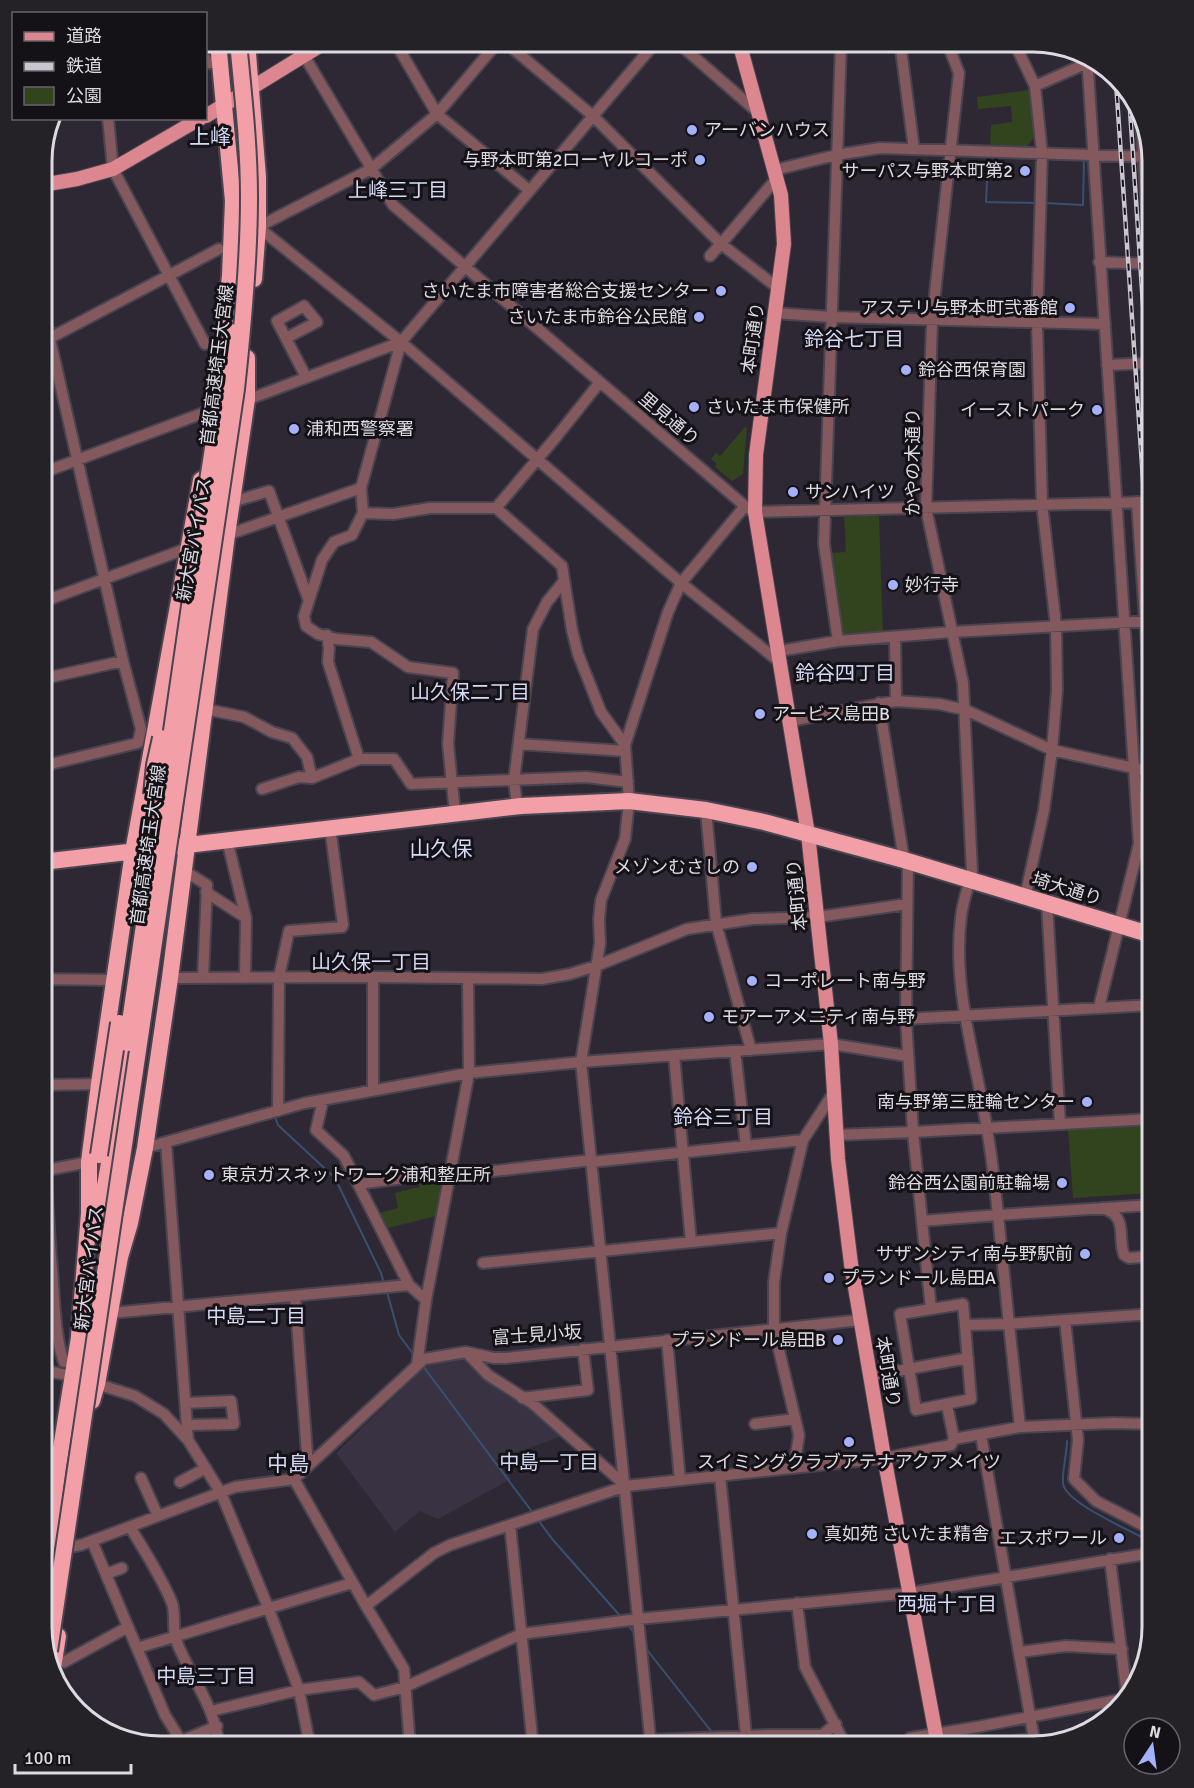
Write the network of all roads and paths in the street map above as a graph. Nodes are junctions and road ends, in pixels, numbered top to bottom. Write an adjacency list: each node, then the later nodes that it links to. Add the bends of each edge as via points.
1 (228, 52): 68 (highway, 首都高速埼玉大宮線, bridge, via 236,150 237,272)
2 (239, 52): 99 (highway, 首都高速埼玉大宮線, bridge, via 249,197 244,317)
3 (248, 52): 21 (highway)
4 (302, 52): 16 (street, 里見通り)
5 (309, 52): 16 (main road)
6 (401, 52): 24 (street)
7 (489, 52): 24 (street)
8 (517, 52): 26 (street)
9 (647, 53): 26 (street)
10 (689, 53): 23 (street)
11 (742, 53): 23 (main road, 本町通り)
12 (841, 53): 32 (street)
13 (901, 53): 29 (street)
14 (951, 53): 30 (street, かやの木通り, via 959,73)
15 (1019, 53): 20 (street)
16 (304, 55): 21 (main road); 36 (street, 里見通り)
17 (213, 61): 22 (highway, 新大宮バイパス)
18 (1081, 64): 20 (street)
19 (1090, 69): 33 (street)
20 (1035, 86): 31 (street)
21 (251, 88): 22 (main road); 40 (highway)
22 (225, 104): 25 (main road); 64 (highway, 新大宮バイパス, via 233,201 230,276)
23 (757, 109): 37 (main road, 本町通り)
24 (437, 114): 36 (street); 39 (street)
25 (207, 115)
26 (592, 116): 39 (street); 41 (street)
27 (108, 120): 35 (street)
28 (198, 120): 35 (main road)
29 (914, 149): 30 (street); 32 (street, via 880,148)
30 (951, 150): 31 (street); 51 (street, かやの木通り)
31 (1042, 153): 33 (street); 52 (street)
32 (836, 156): 37 (street); 50 (street)
33 (1092, 156): 34 (street); 44 (street)
34 (1142, 157)
35 (113, 169): 38 (main road); 47 (street)
36 (371, 169): 40 (street); 46 (street, 里見通り, via 393,205)
37 (776, 174): 41 (street); 48 (main road, 本町通り, via 784,219)
38 (53, 183)
39 (529, 190): 46 (street)
40 (258, 227): 56 (street); 63 (highway)
41 (721, 244): 43 (street); 48 (street)
42 (219, 249): 47 (street)
43 (710, 255)
44 (1100, 262): 45 (street); 53 (street)
45 (1142, 264)
46 (465, 268): 56 (street); 62 (street, 里見通り)
47 (169, 276): 54 (street); 57 (street)
48 (778, 288): 49 (main road, 本町通り)
49 (775, 313): 50 (street); 77 (main road, 本町通り)
50 (831, 317): 51 (street); 78 (street)
51 (932, 321): 52 (street); 76 (street, かやの木通り)
52 (1038, 323): 53 (street); 74 (street)
53 (1105, 324): 59 (street)
54 (53, 335)
55 (286, 338): 61 (street)
56 (401, 342): 61 (street); 65 (street); 69 (street)
57 (205, 344)
58 (1142, 363): 59 (street)
59 (1107, 365): 70 (street)
60 (53, 366): 66 (street)
61 (306, 377): 63 (street)
62 (600, 382): 65 (street); 77 (street, 里見通り)
63 (242, 403): 64 (highway, 新大宮バイパス, via 164,828); 71 (highway)
64 (213, 414): 66 (street); 82 (highway)
65 (536, 459): 75 (street); 86 (street)
66 (77, 460): 67 (street); 84 (street)
67 (53, 469)
68 (209, 474): 176 (highway, bridge, via 155,765 145,865); 249 (highway, 首都高速埼玉大宮線, bridge)
69 (361, 488): 79 (street); 80 (street)
70 (1118, 501): 72 (street); 74 (street); 90 (street)
71 (232, 502): 80 (street, via 269,491); 81 (highway)
72 (1137, 502): 73 (street); 83 (street)
73 (1142, 502)
74 (1042, 504): 76 (street); 91 (street)
75 (496, 508): 79 (street); 85 (street, via 562,566)
76 (926, 508): 78 (street); 92 (street, かやの木通り)
77 (750, 509): 78 (street); 86 (street); 96 (main road, 本町通り)
78 (824, 511): 95 (street, via 824,544)
79 (363, 513): 88 (street, via 352,535 334,542 322,560)
80 (278, 518): 81 (street); 88 (street)
81 (227, 535): 102 (highway)
82 (188, 548): 84 (street); 125 (highway)
83 (1142, 552)
84 (106, 580): 87 (street); 97 (street)
85 (564, 581): 105 (street, via 533,629); 106 (street, via 578,654 601,712)
86 (681, 583): 96 (street); 106 (street)
87 (53, 598)
88 (309, 601): 93 (street, via 304,616 306,626)
89 (1142, 621): 90 (street)
90 (1125, 622): 91 (street); 110 (street)
91 (1056, 626): 92 (street); 107 (street, via 1057,690)
92 (952, 632): 94 (street); 103 (street, かやの木通り)
93 (327, 635): 108 (street, via 328,662); 115 (street, via 371,642 408,667 453,673 448,744)
94 (896, 637): 95 (street); 100 (street)
95 (838, 641): 96 (street)
96 (780, 657): 104 (main road, 本町通り)
97 (123, 661): 98 (street); 109 (street, via 141,729 138,743)
98 (53, 677)
99 (190, 695): 175 (highway, bridge, via 191,720 178,844); 262 (highway, 首都高速埼玉大宮線, bridge)
100 (896, 701): 101 (street); 103 (street)
101 (879, 704): 104 (street); 127 (street)
102 (205, 709): 112 (street, via 244,717 292,738 307,757); 123 (highway)
103 (966, 710): 107 (street); 129 (street, かやの木通り)
104 (790, 721): 122 (main road, 本町通り)
105 (519, 744): 106 (street); 113 (street)
106 (625, 748): 114 (street)
107 (1052, 750): 110 (street); 131 (street)
108 (359, 759): 112 (street); 115 (street, via 394,759 411,784)
109 (53, 763)
110 (1135, 769): 111 (street); 137 (street, via 1139,844)
111 (1142, 770)
112 (312, 777): 116 (street, via 299,777)
113 (513, 780): 114 (street, via 586,777); 115 (street); 118 (street)
114 (628, 782): 117 (street)
115 (452, 783): 120 (street)
116 (262, 789)
117 (628, 801): 118 (highway, 埼大通り); 119 (highway, 埼大通り); 139 (street, via 625,839 601,900)
118 (517, 806): 120 (highway, 埼大通り)
119 (706, 810): 122 (highway, 埼大通り); 136 (street)
120 (455, 813): 121 (highway, 埼大通り)
121 (330, 827): 123 (highway, 埼大通り); 141 (street, via 343,925 290,930)
122 (808, 834): 127 (highway, 埼大通り); 134 (main road, 本町通り)
123 (186, 845): 125 (highway, 埼大通り); 128 (highway)
124 (229, 848): 135 (street)
125 (133, 852): 126 (highway, 埼大通り); 147 (highway)
126 (53, 861)
127 (906, 861): 129 (highway, 埼大通り); 132 (street)
128 (183, 870): 130 (street, via 207,885); 143 (highway)
129 (970, 881): 131 (highway, 埼大通り); 151 (street, かやの木通り, via 960,940)
130 (206, 892): 135 (street); 144 (street)
131 (1025, 897): 133 (highway, 埼大通り)
132 (907, 904): 134 (street); 152 (street)
133 (1047, 904): 137 (highway, 埼大通り); 150 (street)
134 (818, 917): 136 (street); 153 (main road, 本町通り)
135 (246, 918): 140 (street)
136 (716, 923): 139 (street, via 687,929); 154 (street)
137 (1119, 926): 138 (highway, 埼大通り); 149 (street)
138 (1142, 932)
139 (596, 966): 145 (street, via 542,979); 158 (street)
140 (245, 977): 141 (street); 144 (street)
141 (279, 977): 142 (street); 165 (street)
142 (373, 977): 145 (street); 162 (street)
143 (170, 978): 144 (street); 175 (highway)
144 (203, 978)
145 (468, 978): 159 (street)
146 (52, 979): 147 (street)
147 (114, 980): 160 (highway)
148 (1142, 1005): 149 (street)
149 (1100, 1007): 150 (street)
150 (1052, 1010): 151 (street); 167 (street)
151 (965, 1016): 152 (street); 168 (street, かやの木通り)
152 (906, 1019): 157 (street)
153 (831, 1044): 154 (street); 157 (street); 163 (main road, 本町通り)
154 (751, 1050): 155 (street)
155 (735, 1051): 156 (street); 173 (street)
156 (674, 1055): 158 (street); 174 (street)
157 (907, 1056): 169 (street)
158 (581, 1062): 159 (street); 177 (street)
159 (469, 1073): 162 (street); 179 (street)
160 (99, 1084): 161 (street); 176 (highway)
161 (52, 1085)
162 (373, 1090): 164 (street)
163 (834, 1092): 170 (main road, 本町通り); 171 (street)
164 (323, 1100): 165 (street); 180 (street, via 316,1130 344,1156)
165 (278, 1111): 172 (street)
166 (1142, 1120): 167 (street)
167 (1060, 1124): 168 (street)
168 (987, 1128): 169 (street); 184 (street, かやの木通り)
169 (913, 1132): 170 (street); 185 (street)
170 (837, 1135): 200 (main road, 本町通り, via 844,1216)
171 (803, 1140): 173 (street); 187 (street)
172 (166, 1142): 175 (street); 196 (street)
173 (746, 1146): 174 (street)
174 (683, 1152): 177 (street); 188 (street)
175 (139, 1154): 198 (highway)
176 (94, 1159): 178 (street); 205 (highway)
177 (592, 1161): 179 (street); 189 (street)
178 (52, 1168)
179 (449, 1174): 180 (street); 195 (street)
180 (358, 1184): 192 (street)
181 (1142, 1205): 182 (street)
182 (1130, 1206): 183 (street); 186 (street)
183 (1102, 1208): 184 (street); 186 (street)
184 (998, 1215): 185 (street); 202 (street, かやの木通り)
185 (922, 1221): 197 (street)
186 (1120, 1221): 190 (street, via 1124,1256)
187 (781, 1233): 188 (street); 204 (street, via 774,1282)
188 (691, 1242): 189 (street)
189 (599, 1251): 191 (street); 207 (street)
190 (1142, 1257)
191 (483, 1263)
192 (409, 1285): 194 (street); 195 (street)
193 (52, 1293): 212 (street, via 60,1354)
194 (295, 1296): 196 (street); 232 (street)
195 (426, 1300): 211 (street)
196 (178, 1307): 198 (street); 219 (street)
197 (930, 1309): 203 (street, via 963,1304); 213 (street, via 900,1314)
198 (111, 1313): 216 (highway)
199 (1142, 1315): 201 (street)
200 (861, 1320): 204 (street, 富士見小坂); 215 (main road, 本町通り)
201 (1065, 1320): 202 (street); 225 (street)
202 (1009, 1324): 203 (street); 226 (street, かやの木通り)
203 (965, 1325): 210 (street)
204 (774, 1329): 206 (street, 富士見小坂); 221 (street)
205 (79, 1336): 212 (highway, 新大宮バイパス); 218 (highway, 新大宮バイパス, via 158,873)
206 (667, 1340): 207 (street, 富士見小坂); 238 (street)
207 (610, 1346): 208 (street, 富士見小坂); 240 (street)
208 (583, 1349): 209 (street, 富士見小坂, via 506,1358); 217 (street, via 588,1390)
209 (466, 1352): 211 (street, via 424,1359); 217 (street, via 488,1375)
210 (968, 1358): 213 (street); 220 (street, via 972,1399)
211 (417, 1365): 232 (street)
212 (68, 1369): 214 (street); 230 (highway, 新大宮バイパス)
213 (909, 1369): 215 (street); 220 (street, via 916,1410)
214 (52, 1370)
215 (870, 1376): 231 (main road, 本町通り)
216 (97, 1384): 218 (highway); 229 (street, via 135,1396 164,1414)
217 (522, 1398): 240 (street)
218 (92, 1401): 247 (highway, 新大宮バイパス)
219 (186, 1403): 224 (street); 224 (street, via 231,1401 234,1424)
220 (947, 1405): 228 (street)
221 (795, 1419): 222 (street); 234 (street, via 799,1435)
222 (755, 1424)
223 (1142, 1424): 225 (street)
224 (187, 1425): 229 (street)
225 (1077, 1426): 226 (street); 244 (street, via 1074,1479 1096,1501)
226 (1020, 1427): 227 (street)
227 (981, 1435): 228 (street); 253 (street)
228 (954, 1439): 231 (street, via 951,1445)
229 (188, 1440): 233 (street)
230 (52, 1455)
231 (885, 1458): 234 (street); 255 (main road, 本町通り)
232 (308, 1466): 237 (street)
233 (206, 1468): 239 (street); 241 (street)
234 (794, 1468): 235 (street)
235 (720, 1476): 238 (street); 259 (street)
236 (141, 1478): 242 (street)
237 (294, 1479): 241 (street); 254 (street)
238 (680, 1480): 240 (street)
239 (180, 1482)
240 (626, 1486): 243 (street); 260 (street)
241 (221, 1492): 242 (street); 258 (street)
242 (158, 1516): 245 (street)
243 (510, 1525): 257 (street, via 434,1553); 263 (street)
244 (1142, 1525)
245 (130, 1527): 246 (street); 264 (street, via 173,1606)
246 (92, 1540): 247 (street); 252 (street)
247 (70, 1547): 268 (highway, 新大宮バイパス)
248 (1142, 1554): 250 (street)
249 (52, 1556)
250 (1110, 1559): 253 (street); 266 (street)
251 (122, 1568): 252 (street)
252 (106, 1574): 261 (street)
253 (1006, 1578): 255 (street); 267 (street)
254 (352, 1583): 257 (street); 258 (street)
255 (910, 1593): 256 (street); 288 (main road, 本町通り)
256 (797, 1604): 259 (street); 276 (street, via 805,1667)
257 (366, 1606): 271 (street, via 404,1669)
258 (268, 1607): 264 (street); 272 (street)
259 (735, 1611): 260 (street); 285 (street)
260 (629, 1621): 263 (street); 284 (street)
261 (128, 1627): 265 (street); 269 (street)
262 (52, 1629)
263 (521, 1635): 271 (street); 283 (street)
264 (175, 1638): 265 (street); 274 (street)
265 (137, 1648): 278 (street)
266 (1122, 1650): 267 (street, via 1066,1646); 270 (street)
267 (1020, 1652): 275 (street)
268 (58, 1661)
269 (60, 1664)
270 (1126, 1683)
271 (405, 1687): 272 (street, via 374,1695 358,1682); 282 (street)
272 (299, 1690): 274 (street); 281 (street)
273 (1112, 1701): 275 (street)
274 (211, 1711): 277 (street)
275 (1031, 1717): 289 (street); 290 (street)
276 (836, 1724): 286 (street, via 822,1735); 287 (street)
277 (217, 1726): 279 (street); 280 (street)
278 (177, 1735)
279 (195, 1735)
280 (218, 1735)
281 (308, 1735)
282 (409, 1735)
283 (532, 1735)
284 (650, 1736)
285 (747, 1736)
286 (811, 1736)
287 (841, 1736)
288 (936, 1736)
289 (954, 1736)
290 (1034, 1736)

